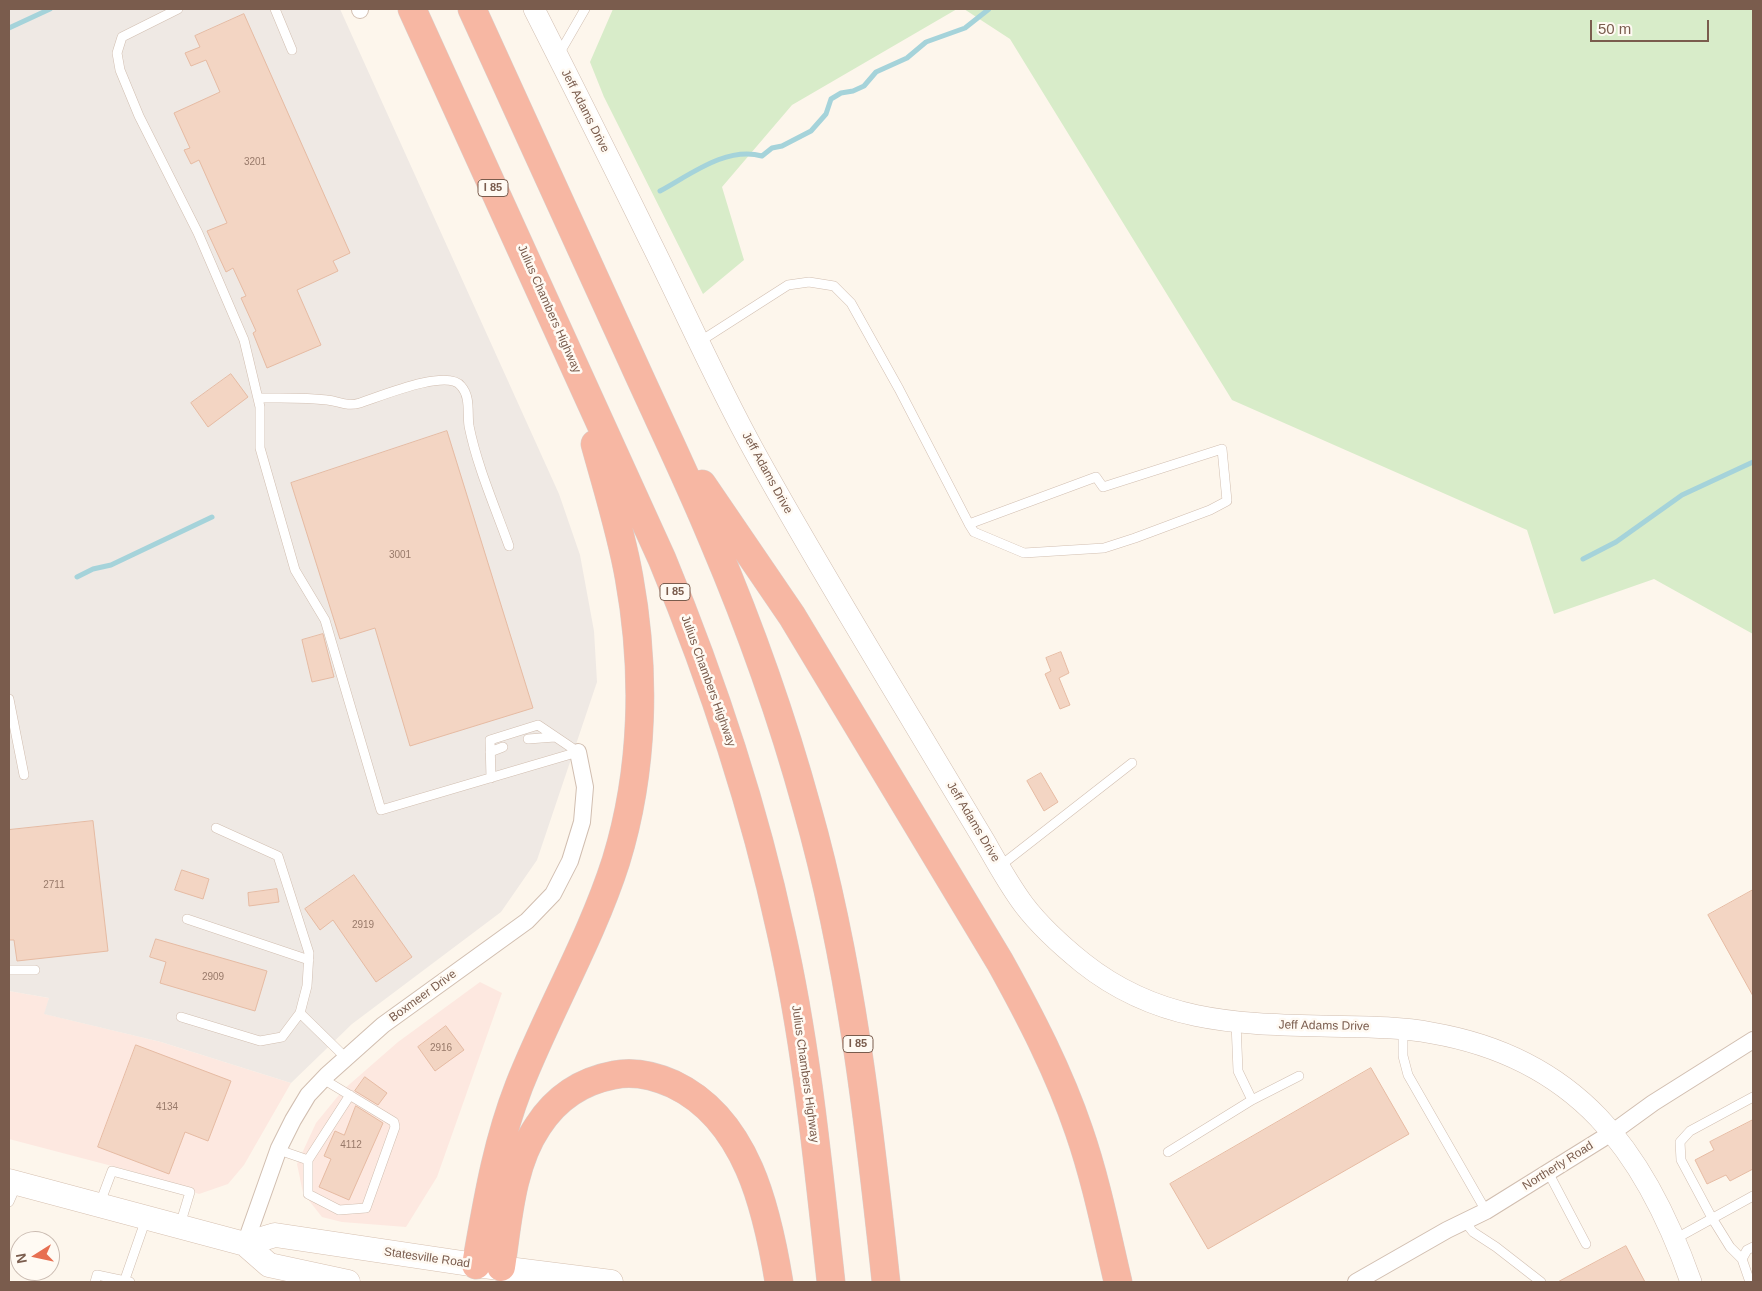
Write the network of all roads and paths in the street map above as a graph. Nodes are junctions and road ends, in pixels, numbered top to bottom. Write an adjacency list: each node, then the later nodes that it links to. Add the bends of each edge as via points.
1 (178, 9): 11 (lane, via 122,37 117,53 120,70 139,116 198,233 244,340)
2 (275, 9): 7 (lane)
3 (412, 9): 10 (highway, Julius Chambers Highway / I 85)
4 (472, 9): 12 (highway, I 85)
5 (534, 9): 8 (street, Jeff Adams Drive)
6 (585, 9): 8 (lane)
7 (292, 50)
8 (557, 56): 9 (street, Jeff Adams Drive)
9 (699, 342): 13 (lane, via 788,285 809,282 834,286 851,303); 25 (street, Jeff Adams Drive, via 783,502)
10 (575, 367): 59 (highway, via 629,576 639,674 636,766 624,830 605,892 530,1060 500,1140 489,1190); 65 (highway, Julius Chambers Highway / I 85, via 683,610 722,717 755,825 781,932 802,1043)
11 (258, 398): 14 (lane, via 330,400 345,405 431,381 453,380 461,385 468,399 469,424 475,448); 23 (lane, via 260,448 295,570 325,620 381,810)
12 (662, 425): 66 (highway, I 85, via 751,635 808,810 835,921 856,1034); 67 (highway, via 792,616 1022,1001 1078,1129)
13 (969, 524): 13 (lane, via 974,532 1024,553 1104,548 1210,510 1226,501 1222,449 1103,487 1096,477)
14 (509, 546)
15 (9, 699): 22 (lane)
16 (555, 736): 17 (lane); 19 (lane, via 538,725 490,740); 20 (lane)
17 (528, 739)
18 (503, 747): 19 (lane)
19 (490, 752): 23 (lane)
20 (578, 752): 23 (lane); 35 (street, Boxmeer Drive, via 585,787 582,822 570,862 553,894 527,921 383,1025)
21 (1132, 762): 25 (lane)
22 (24, 775)
23 (491, 778)
24 (216, 828): 27 (lane, via 278,856 309,953)
25 (1000, 866): 32 (street, Jeff Adams Drive, via 1024,905 1066,948 1093,970 1140,998 1163,1007)
26 (187, 919): 27 (lane)
27 (308, 960): 30 (lane, via 307,986)
28 (9, 970): 29 (lane)
29 (35, 970)
30 (300, 1013): 31 (lane, via 282,1037 260,1042); 35 (lane)
31 (181, 1017)
32 (1236, 1023): 33 (street, Jeff Adams Drive); 40 (lane, via 1238,1071)
33 (1403, 1029): 41 (street, Jeff Adams Drive, via 1463,1040 1522,1062 1573,1094); 49 (lane, via 1403,1056 1408,1075)
34 (1753, 1040): 41 (street, Northerly Road)
35 (346, 1058): 37 (street, Boxmeer Drive)
36 (1299, 1076): 40 (lane)
37 (323, 1079): 38 (lane); 42 (street, Boxmeer Drive, via 308,1095)
38 (350, 1095): 44 (lane); 44 (lane, via 394,1122 395,1126 366,1208 339,1210 308,1194)
39 (1753, 1096): 50 (lane, via 1690,1131 1680,1142 1682,1160)
40 (1252, 1100): 43 (lane)
41 (1612, 1132): 45 (street, Northerly Road); 54 (street, Jeff Adams Drive, via 1644,1178)
42 (278, 1150): 44 (lane); 55 (street, Boxmeer Drive)
43 (1168, 1152)
44 (308, 1160)
45 (1548, 1172): 49 (street, Northerly Road); 56 (lane)
46 (11, 1189): 48 (main road)
47 (1753, 1196): 50 (lane)
48 (99, 1206): 51 (main road); 53 (lane, via 112,1171 190,1192)
49 (1486, 1211): 52 (street, Northerly Road)
50 (1712, 1218): 54 (lane); 58 (lane, via 1730,1247)
51 (146, 1219): 53 (main road); 61 (lane)
52 (1465, 1222): 68 (street, Northerly Road); 69 (lane, via 1473,1232)
53 (179, 1228): 55 (main road)
54 (1674, 1239): 70 (street, Jeff Adams Drive)
55 (245, 1244): 59 (main road, Statesville Road, via 275,1235); 62 (main road, via 269,1265)
56 (1586, 1244)
57 (1753, 1247): 58 (lane, via 1746,1250)
58 (1742, 1259): 71 (lane)
59 (486, 1274): 63 (main road, Statesville Road); 64 (highway, via 517,1176 537,1126 559,1100 586,1083 618,1074 634,1074 668,1081 682,1088 725,1126 745,1160 762,1203)
60 (95, 1282): 61 (lane, via 97,1275)
61 (126, 1282)
62 (348, 1282)
63 (611, 1282)
64 (779, 1282)
65 (831, 1282)
66 (886, 1282)
67 (1118, 1282)
68 (1356, 1282)
69 (1541, 1282)
70 (1691, 1282)
71 (1750, 1282)

